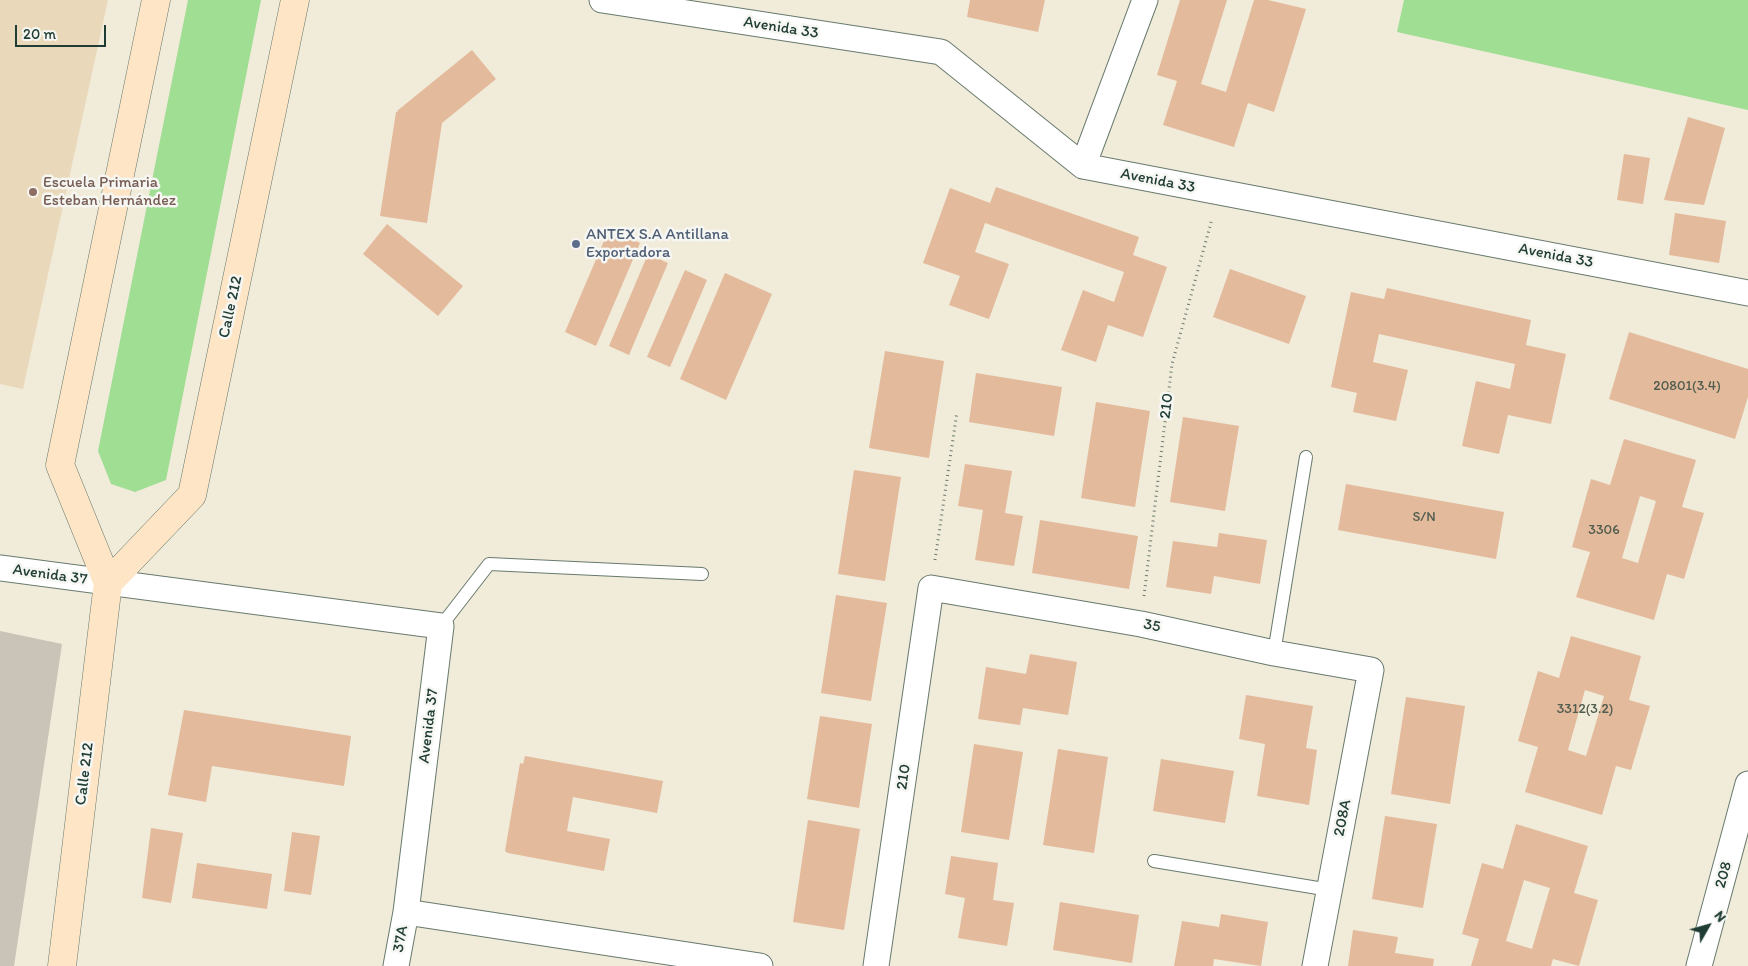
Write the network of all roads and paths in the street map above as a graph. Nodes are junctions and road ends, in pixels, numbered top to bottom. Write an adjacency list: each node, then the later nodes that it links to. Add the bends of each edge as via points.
1 (156, 0): 12 (street, Calle 212, via 60,465)
2 (294, 0): 12 (street, Calle 212, via 192,495)
3 (602, 0): 5 (street, Avenida 33, via 941,52)
4 (1145, 0): 5 (street)
5 (1083, 166): 6 (street, Avenida 33)
6 (1219, 193): 7 (street, Avenida 33); 14 (path, 210, via 1172,364)
7 (1748, 293)
8 (958, 412): 13 (path)
9 (1306, 457): 16 (lane)
10 (0, 568): 12 (street, Avenida 37)
11 (702, 574): 15 (lane, via 489,564)
12 (108, 583): 15 (street, Avenida 37); 22 (street, Calle 212)
13 (931, 588): 14 (street, 35); 25 (street, 210)
14 (1141, 624): 16 (street, 35)
15 (441, 626): 21 (street, Avenida 37)
16 (1274, 653): 17 (street, 35)
17 (1371, 670): 20 (street, 208A)
18 (1748, 784): 27 (street, 208)
19 (1154, 861): 20 (lane)
20 (1330, 890): 26 (street, 208A)
21 (406, 912): 23 (street, 37A); 24 (street)
22 (62, 966)
23 (396, 966)
24 (760, 966)
25 (876, 966)
26 (1315, 966)
27 (1699, 966)

